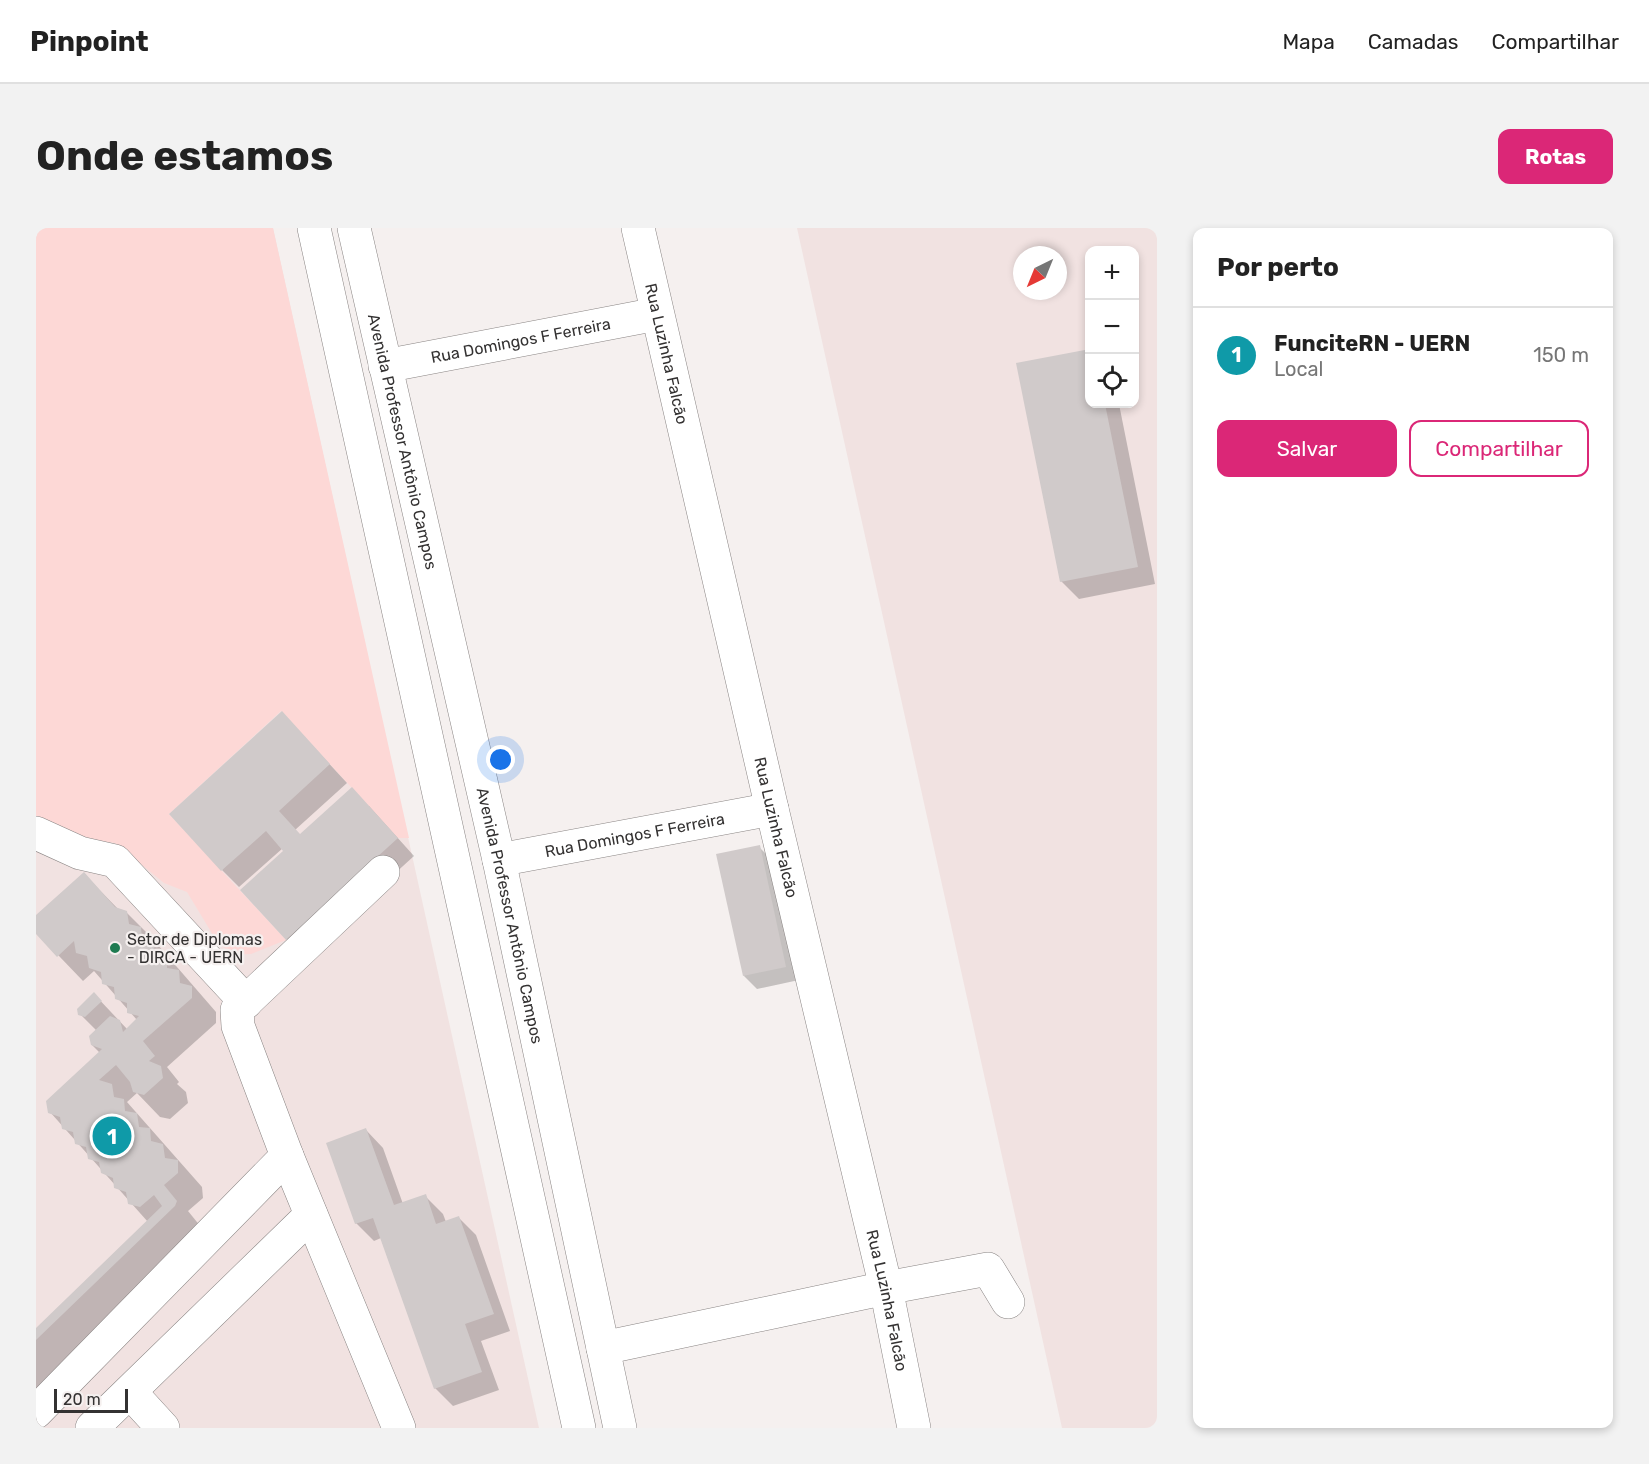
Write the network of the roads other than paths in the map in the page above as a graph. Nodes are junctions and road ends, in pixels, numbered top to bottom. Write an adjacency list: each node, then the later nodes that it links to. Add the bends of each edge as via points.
1 (315, 228): 7 (street)
2 (354, 228): 5 (street, Avenida Professor Antônio Campos)
3 (638, 228): 4 (street, Rua Luzinha Falcão)
4 (657, 314): 5 (street, Rua Domingos F Ferreira); 10 (street, Rua Luzinha Falcão)
5 (385, 366): 6 (street, Avenida Professor Antônio Campos)
6 (413, 479): 7 (street); 8 (street, Avenida Professor Antônio Campos)
7 (371, 481): 9 (street)
8 (428, 552): 9 (street); 12 (street, Avenida Professor Antônio Campos)
9 (386, 557): 25 (street)
10 (772, 809): 12 (street, Rua Domingos F Ferreira); 17 (street, Rua Luzinha Falcão)
11 (36, 832): 14 (street, via 80,853 115,861)
12 (499, 860): 19 (street, Avenida Professor Antônio Campos)
13 (383, 872): 14 (street)
14 (246, 1002): 15 (street, via 237,1010 238,1026)
15 (287, 1156): 16 (street); 21 (street)
16 (311, 1215): 20 (street); 24 (street)
17 (886, 1288): 18 (street, via 987,1269); 19 (street); 27 (street, Rua Luzinha Falcão)
18 (1008, 1302)
19 (603, 1348): 26 (street, Avenida Professor Antônio Campos)
20 (130, 1392): 22 (street); 23 (street)
21 (36, 1412)
22 (92, 1428)
23 (162, 1428)
24 (399, 1428)
25 (579, 1428)
26 (620, 1428)
27 (914, 1428)

